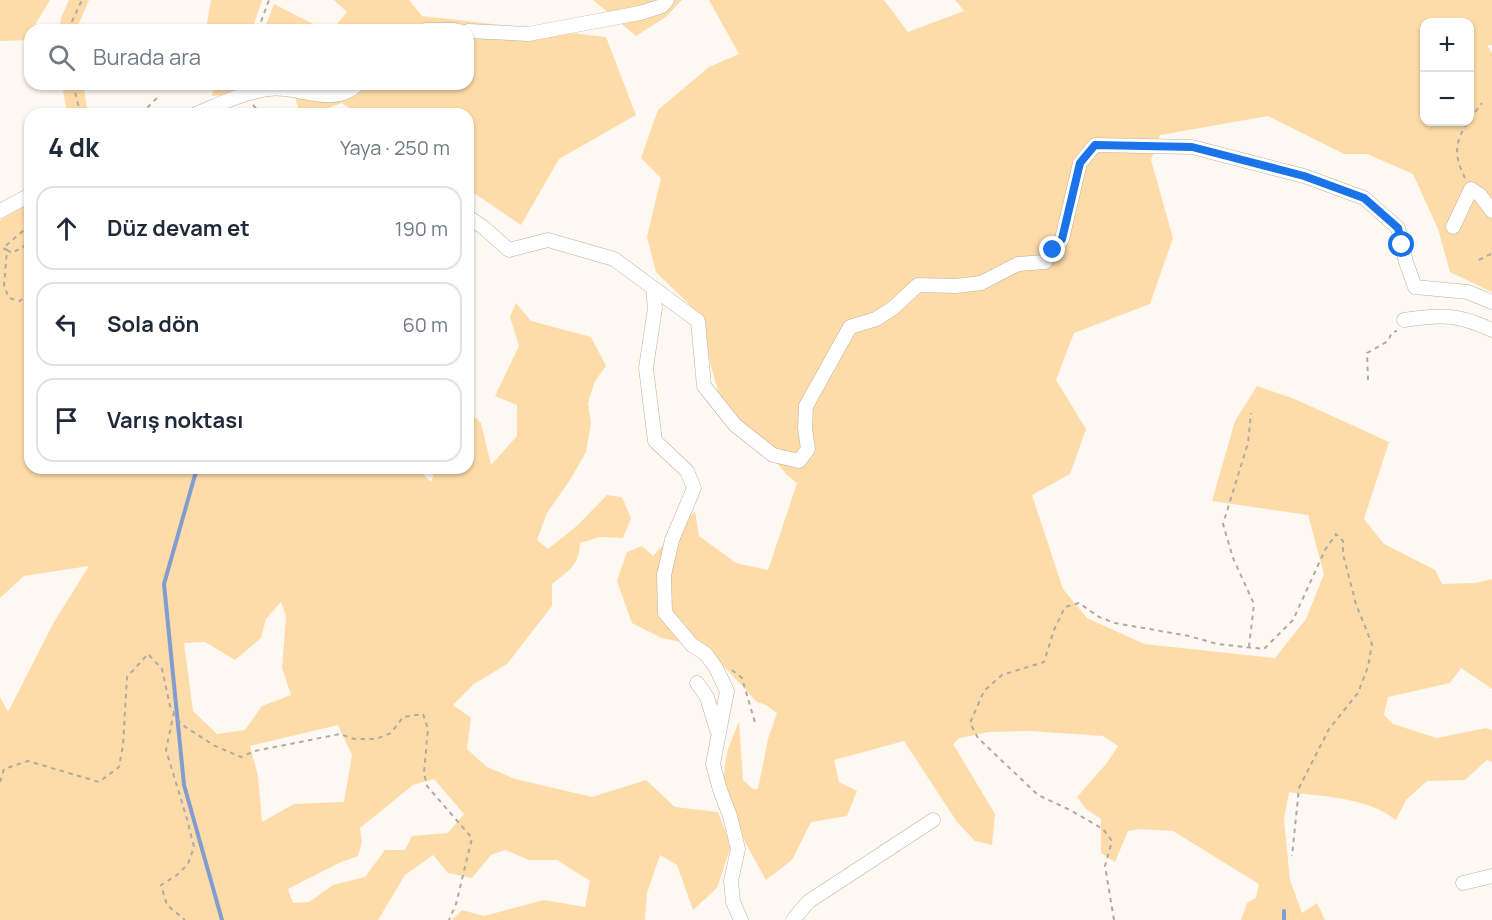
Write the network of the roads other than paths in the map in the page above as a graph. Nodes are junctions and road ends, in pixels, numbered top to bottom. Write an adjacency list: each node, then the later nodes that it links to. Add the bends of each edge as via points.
1 (667, 0): 2 (street, via 662,6 640,13 528,34)
2 (474, 31)
3 (261, 90): 6 (street)
4 (284, 90): 5 (street, via 324,96)
5 (352, 90)
6 (210, 108)
7 (24, 198): 8 (street)
8 (0, 211)
9 (1492, 211): 11 (street, via 1471,189)
10 (474, 221): 12 (street, via 509,250 548,240 614,259)
11 (1453, 227)
12 (653, 288): 13 (street, via 698,321 704,386 735,425 773,455 800,461 808,449 806,406 850,327 876,319 918,285 981,283 1018,264 1045,262 1062,239 1080,163 1095,145 1192,147 1304,176 1364,198 1398,228 1416,288); 17 (street, via 655,308 646,368 655,441 687,471 694,488 672,540 664,575 665,613 692,645 706,654 727,691)
13 (1489, 296)
14 (1402, 325): 15 (street, via 1436,315 1468,319)
15 (1492, 330)
16 (697, 684): 17 (street, via 707,697)
17 (718, 735): 21 (street, via 713,764 738,849 731,881 733,902)
18 (933, 820): 22 (street, via 808,902)
19 (1492, 876): 20 (street)
20 (1463, 883)
21 (741, 920)
22 (793, 920)

